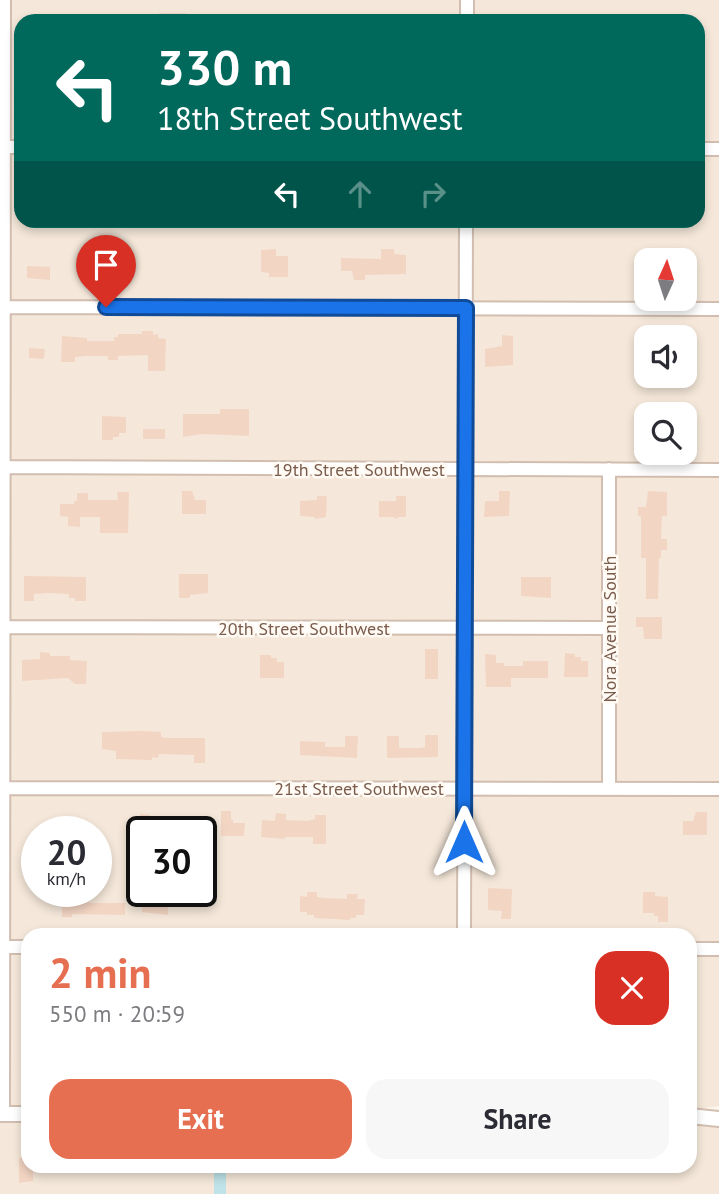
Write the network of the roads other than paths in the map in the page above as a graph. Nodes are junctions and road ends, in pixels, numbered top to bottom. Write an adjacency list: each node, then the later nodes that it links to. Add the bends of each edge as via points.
1 (4, 0): 2 (street)
2 (2, 147): 4 (street)
3 (466, 228): 5 (street)
4 (2, 307): 5 (street); 7 (street)
5 (466, 308): 6 (street); 8 (street)
6 (719, 309)
7 (2, 467): 8 (street, 19th Street Southwest); 11 (street)
8 (466, 469): 9 (street, 19th Street Southwest); 12 (street)
9 (609, 469): 10 (street, 19th Street Southwest); 13 (street, Nora Avenue South)
10 (719, 470)
11 (2, 627): 12 (street, 20th Street Southwest); 14 (street)
12 (465, 628): 13 (street, 20th Street Southwest); 15 (street)
13 (609, 628): 16 (street, Nora Avenue South)
14 (2, 788): 15 (street, 21st Street Southwest); 19 (street)
15 (465, 788): 16 (street, 21st Street Southwest); 18 (street)
16 (609, 789): 17 (street, 21st Street Southwest)
17 (719, 789)
18 (464, 928)
19 (2, 947): 20 (street); 24 (street)
20 (21, 947)
21 (697, 949): 22 (street)
22 (719, 949)
23 (719, 1112): 26 (street)
24 (1, 1114): 25 (street)
25 (21, 1114)
26 (697, 1116)
27 (697, 1116): 28 (street)
28 (719, 1119)

